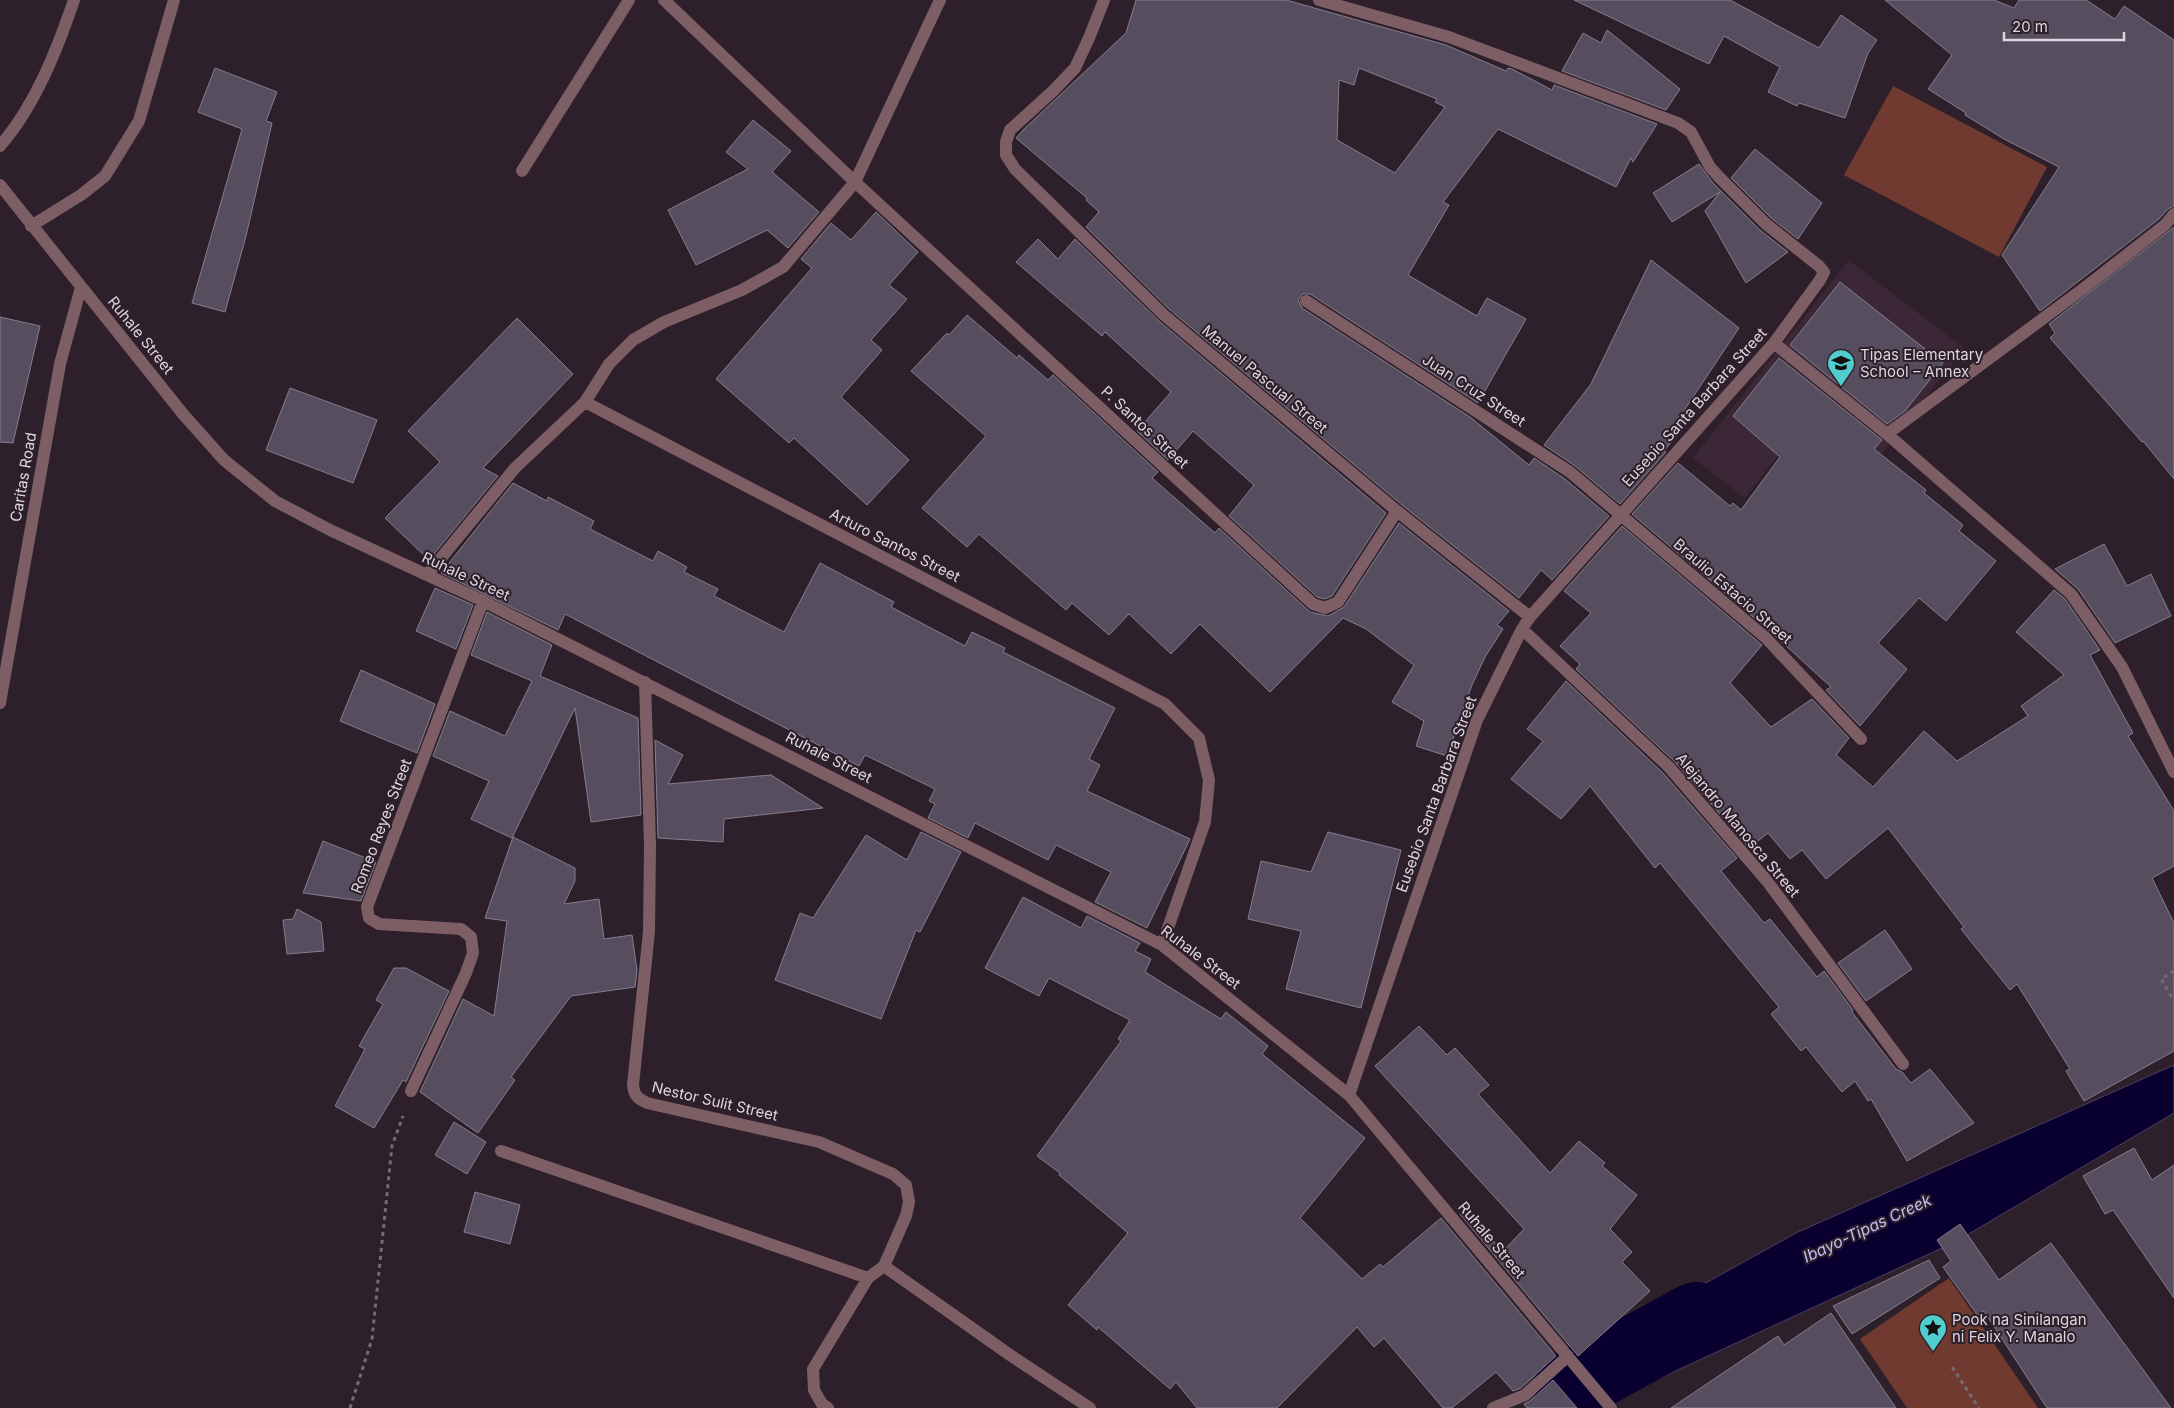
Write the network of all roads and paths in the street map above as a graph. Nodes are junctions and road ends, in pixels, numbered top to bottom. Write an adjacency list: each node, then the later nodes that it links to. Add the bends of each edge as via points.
1 (74, 0): 8 (street, via 57,50 32,99)
2 (174, 0): 13 (street, via 139,121 105,176)
3 (629, 0): 9 (street)
4 (664, 0): 10 (street, P. Santos Street)
5 (940, 0): 10 (street)
6 (1104, 0): 19 (street, Manuel Pascual Street, via 1074,68 1053,92 1010,130 1006,155 1015,169 1164,315)
7 (1319, 0): 16 (street, Eusebio Santa Barbara Street, via 1449,37 1678,123 1690,132 1710,167 1766,224 1824,272)
8 (0, 146)
9 (522, 171)
10 (855, 182): 17 (street, via 783,267 742,290 664,322 633,340 609,364); 19 (street, P. Santos Street, via 1313,604 1326,608 1338,602)
11 (0, 185): 13 (street, Ruhale Street)
12 (2174, 214): 18 (street, via 2083,289)
13 (31, 226): 14 (street, Ruhale Street)
14 (82, 287): 21 (street, Ruhale Street, via 183,414 224,460 275,501); 26 (street, Caritas Road, via 60,364)
15 (1306, 301): 20 (street, Juan Cruz Street, via 1570,472)
16 (1774, 343): 18 (street); 20 (street, Eusebio Santa Barbara Street)
17 (585, 402): 21 (street, via 515,468); 29 (street, Arturo Santos Street, via 1165,704 1199,738 1209,780 1205,822)
18 (1887, 434): 28 (street, via 2071,594 2122,667)
19 (1397, 511): 23 (street, Manuel Pascual Street)
20 (1620, 514): 23 (street, Eusebio Santa Barbara Street); 27 (street, Braulio Estacio Street, via 1766,638)
21 (427, 575): 22 (street, Ruhale Street)
22 (484, 601): 25 (street, Ruhale Street); 33 (street, Romeo Reyes Street, via 367,907 369,918 379,924 461,929 471,937 473,954 466,973)
23 (1530, 617): 24 (street, Eusebio Santa Barbara Street)
24 (1522, 629): 32 (street, Alejandro Manosca Street, via 1669,767 1767,881); 34 (street, Eusebio Santa Barbara Street, via 1477,720)
25 (645, 682): 29 (street, Ruhale Street); 36 (street, Nestor Sulit Street, via 649,932 634,1094 647,1103 819,1142 893,1174 906,1185 909,1202)
26 (0, 703)
27 (1861, 739)
28 (2174, 772)
29 (1162, 945): 34 (street, Ruhale Street)
30 (2174, 971): 31 (path, via 2161,979)
31 (2174, 1001)
32 (1903, 1064)
33 (411, 1092): 40 (path, via 392,1146 372,1339)
34 (1349, 1095): 38 (street, Ruhale Street)
35 (501, 1152): 37 (street)
36 (884, 1266): 37 (street, Nestor Sulit Street); 42 (street)
37 (868, 1278): 41 (street, Nestor Sulit Street, via 813,1369 814,1390)
38 (1570, 1359): 43 (street, via 1524,1394); 44 (street, Ruhale Street)
39 (1952, 1367): 45 (path)
40 (350, 1408)
41 (828, 1408)
42 (1090, 1408)
43 (1493, 1408)
44 (1611, 1408)
45 (1979, 1408)

